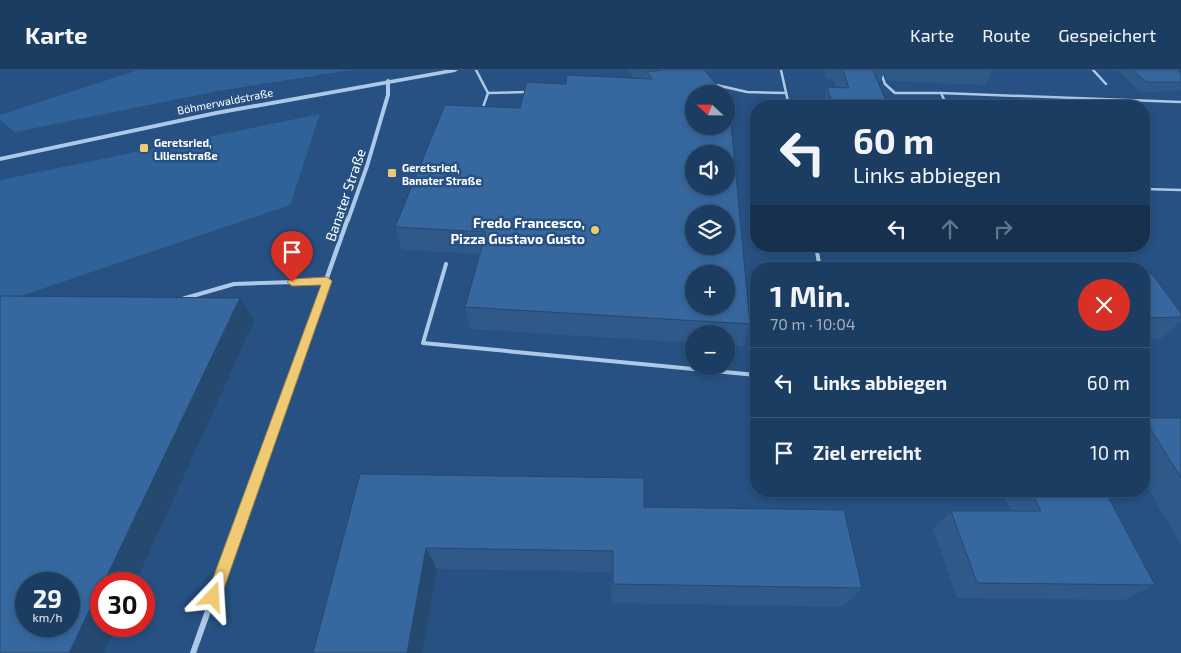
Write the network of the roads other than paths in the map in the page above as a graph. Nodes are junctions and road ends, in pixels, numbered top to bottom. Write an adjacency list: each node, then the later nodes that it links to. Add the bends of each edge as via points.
1 (455, 70): 6 (street, Böhmerwaldstraße)
2 (476, 70): 10 (lane)
3 (781, 70): 11 (lane)
4 (880, 70): 12 (lane, via 885,84 895,93)
5 (1093, 70): 8 (lane)
6 (388, 81): 19 (street, Böhmerwaldstraße, via 142,127); 23 (street, Banater Straße, via 384,111)
7 (706, 84): 11 (lane, via 716,83 747,92)
8 (1106, 84)
9 (535, 92): 10 (lane)
10 (488, 93): 18 (lane)
11 (786, 93): 13 (lane)
12 (941, 93): 14 (lane); 15 (lane)
13 (788, 100)
14 (944, 100)
15 (1128, 100)
16 (1150, 101): 17 (lane)
17 (1181, 102)
18 (480, 116)
19 (0, 158)
20 (1150, 190): 21 (lane)
21 (1181, 190)
22 (446, 264): 25 (lane, via 423,343)
23 (327, 281): 24 (lane, via 234,284); 26 (street, Banater Straße)
24 (173, 302)
25 (750, 374)
26 (193, 653)

